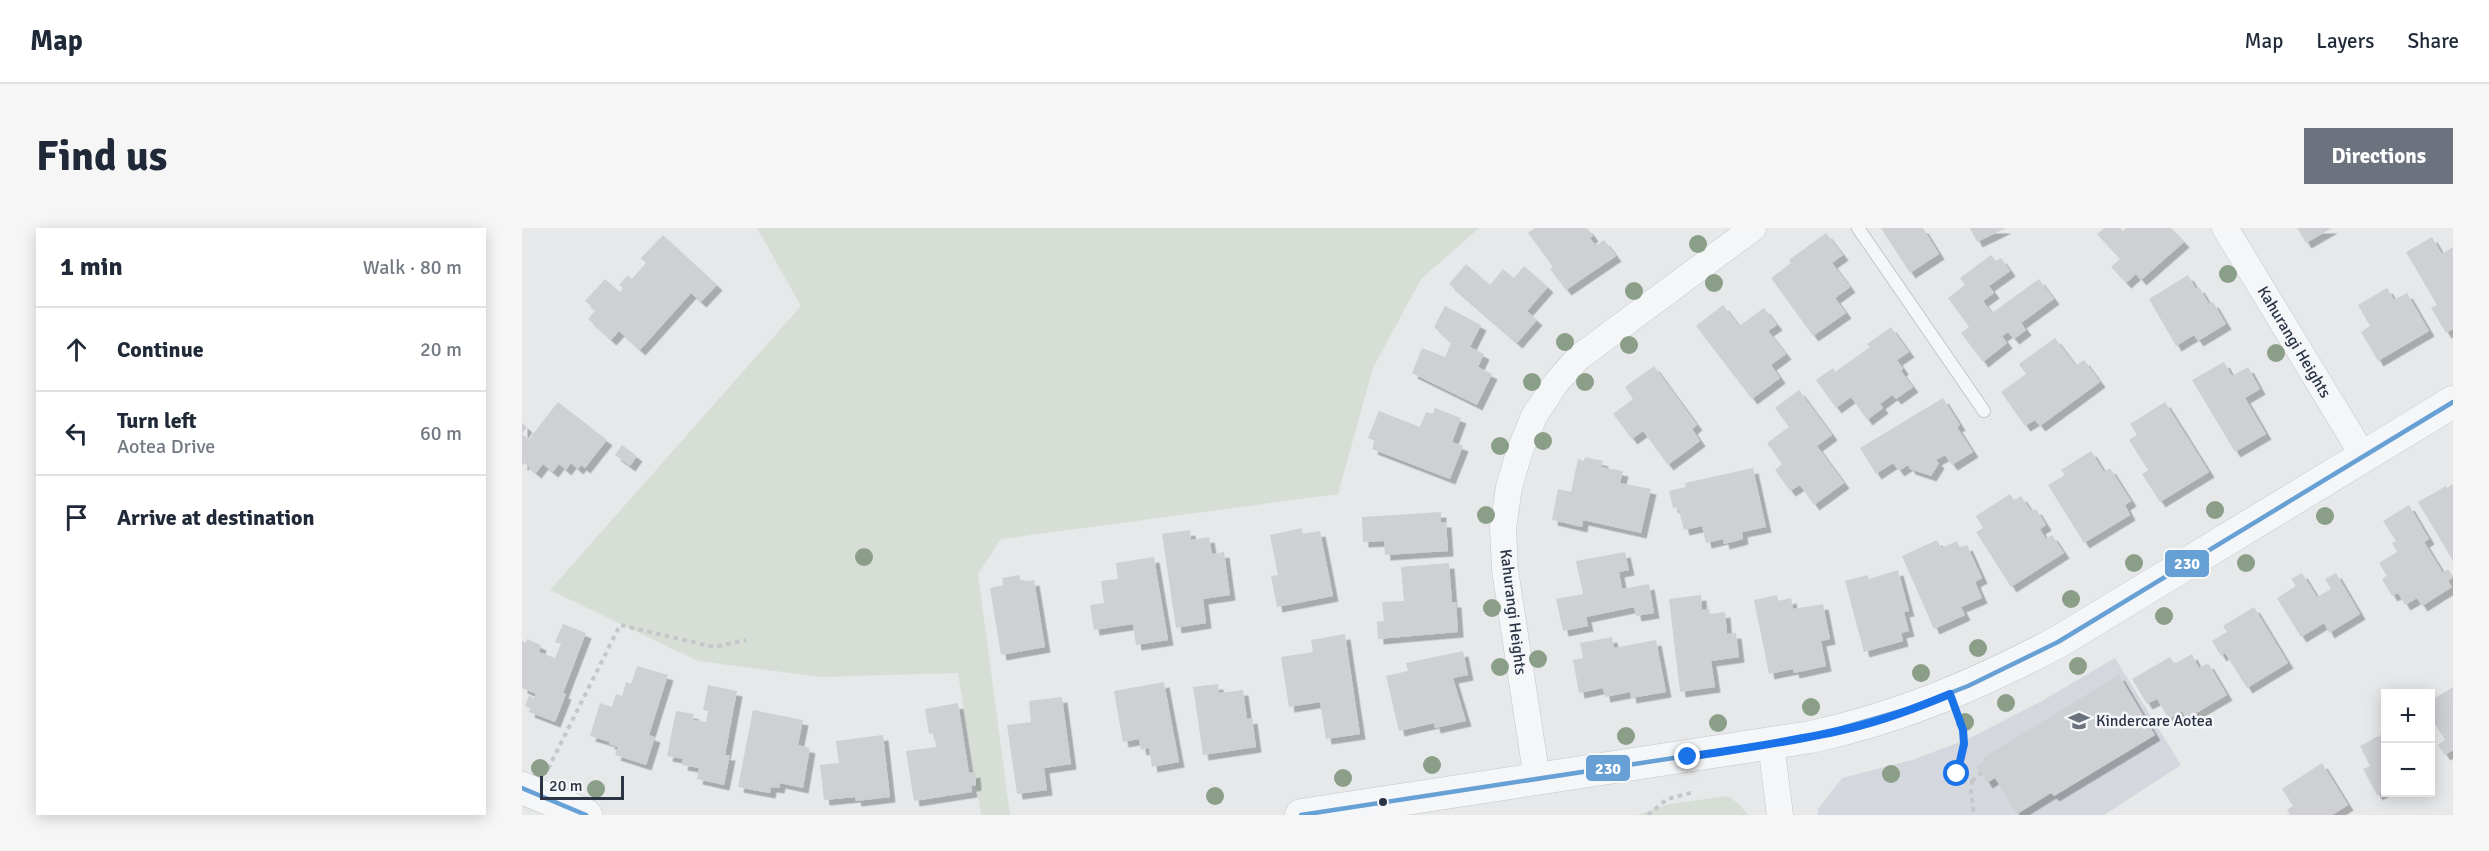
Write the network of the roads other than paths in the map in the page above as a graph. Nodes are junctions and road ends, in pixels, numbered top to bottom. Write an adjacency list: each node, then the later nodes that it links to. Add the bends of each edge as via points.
1 (1753, 228): 8 (street, Kahurangi Heights, via 1578,358 1534,417 1519,453 1503,528)
2 (1858, 228): 5 (lane)
3 (2225, 228): 6 (street, Kahurangi Heights)
4 (2453, 402): 6 (street)
5 (1984, 411)
6 (2364, 457): 7 (street, via 2005,670 1910,711 1856,727)
7 (1771, 744): 8 (street); 12 (street)
8 (1537, 779): 11 (street)
9 (529, 791): 10 (street)
10 (586, 815)
11 (1301, 815)
12 (1780, 815)

